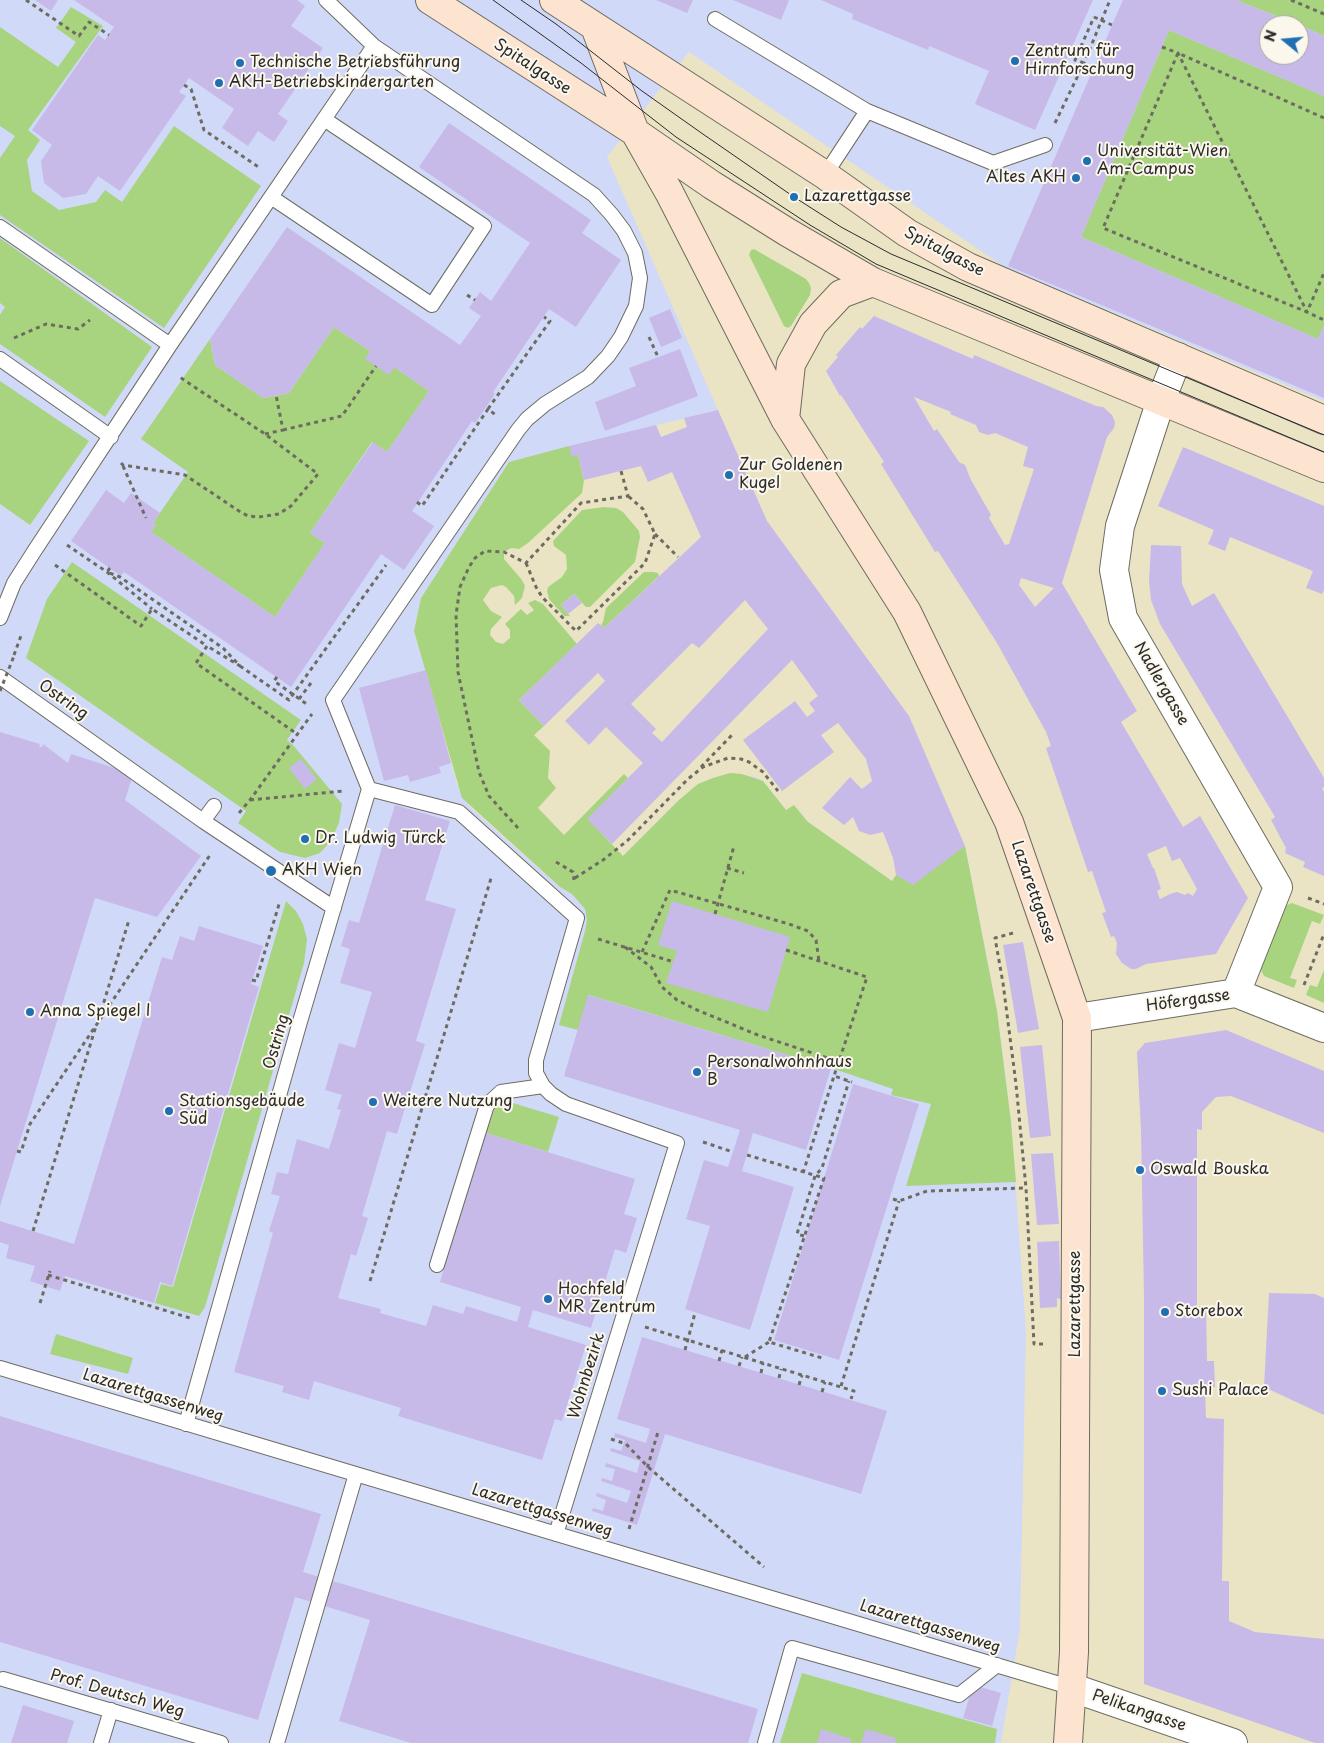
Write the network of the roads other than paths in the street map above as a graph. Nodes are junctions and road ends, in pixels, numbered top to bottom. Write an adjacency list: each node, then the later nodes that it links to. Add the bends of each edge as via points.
1 (326, 0): 6 (lane)
2 (430, 0): 9 (main road, Spitalgasse)
3 (554, 0): 5 (main road, Spitalgasse)
4 (715, 19): 7 (lane)
5 (595, 27): 9 (main road); 11 (main road, Spitalgasse)
6 (374, 46): 8 (lane); 25 (lane, via 594,195 624,232 635,253 640,278 636,306 608,356 588,378 545,404 518,430 334,700)
7 (867, 111): 10 (lane, via 993,163); 11 (lane)
8 (324, 119): 12 (lane); 12 (lane, via 484,226 432,305)
9 (635, 132): 14 (main road, Spitalgasse, via 712,185); 19 (main road, Lazarettgasse)
10 (1044, 145)
11 (825, 175): 16 (main road, Spitalgasse, via 907,233 968,267)
12 (271, 197): 15 (lane)
13 (0, 227): 15 (lane)
14 (873, 282): 18 (main road, Spitalgasse); 19 (main road, via 841,294 813,324 791,364)
15 (170, 345): 21 (lane)
16 (1178, 357): 18 (street, Nadlergasse); 20 (main road, Spitalgasse)
17 (0, 359): 21 (lane)
18 (1161, 400): 22 (main road, Spitalgasse); 29 (street, Nadlergasse, via 1120,526 1114,570 1123,618 1278,887)
19 (785, 419): 30 (main road, Lazarettgasse, via 907,612 1008,822)
20 (1324, 420)
21 (111, 436): 23 (lane, via 14,583)
22 (1324, 468)
23 (0, 618)
24 (0, 677): 27 (lane, Ostring)
25 (369, 789): 28 (lane); 32 (lane, via 459,812 577,918 536,1060 536,1073)
26 (214, 806): 27 (lane)
27 (203, 821): 28 (lane, Ostring)
28 (334, 908): 35 (lane, Ostring)
29 (1236, 994): 30 (street, Höfergasse); 31 (street, Höfergasse)
30 (1077, 1018): 40 (main road, Lazarettgasse)
31 (1324, 1028)
32 (543, 1086): 33 (lane, via 501,1092 487,1106); 37 (lane, Wohnbezirk, via 566,1104 677,1143)
33 (437, 1265)
34 (0, 1368): 35 (lane, Lazarettgassenweg)
35 (186, 1424): 36 (lane, Lazarettgassenweg)
36 (356, 1474): 37 (lane, Lazarettgassenweg); 44 (lane)
37 (556, 1534): 38 (lane, Lazarettgassenweg)
38 (996, 1665): 40 (lane, Lazarettgassenweg); 45 (lane, via 959,1695 792,1648)
39 (3, 1679): 41 (lane, Prof. Deutsch Weg)
40 (1073, 1688): 46 (main road, Lazarettgasse); 47 (street, Pelikangasse)
41 (111, 1710): 42 (lane); 43 (lane, Prof. Deutsch Weg)
42 (101, 1743)
43 (221, 1743)
44 (277, 1743)
45 (765, 1743)
46 (1068, 1743)
47 (1233, 1743)

